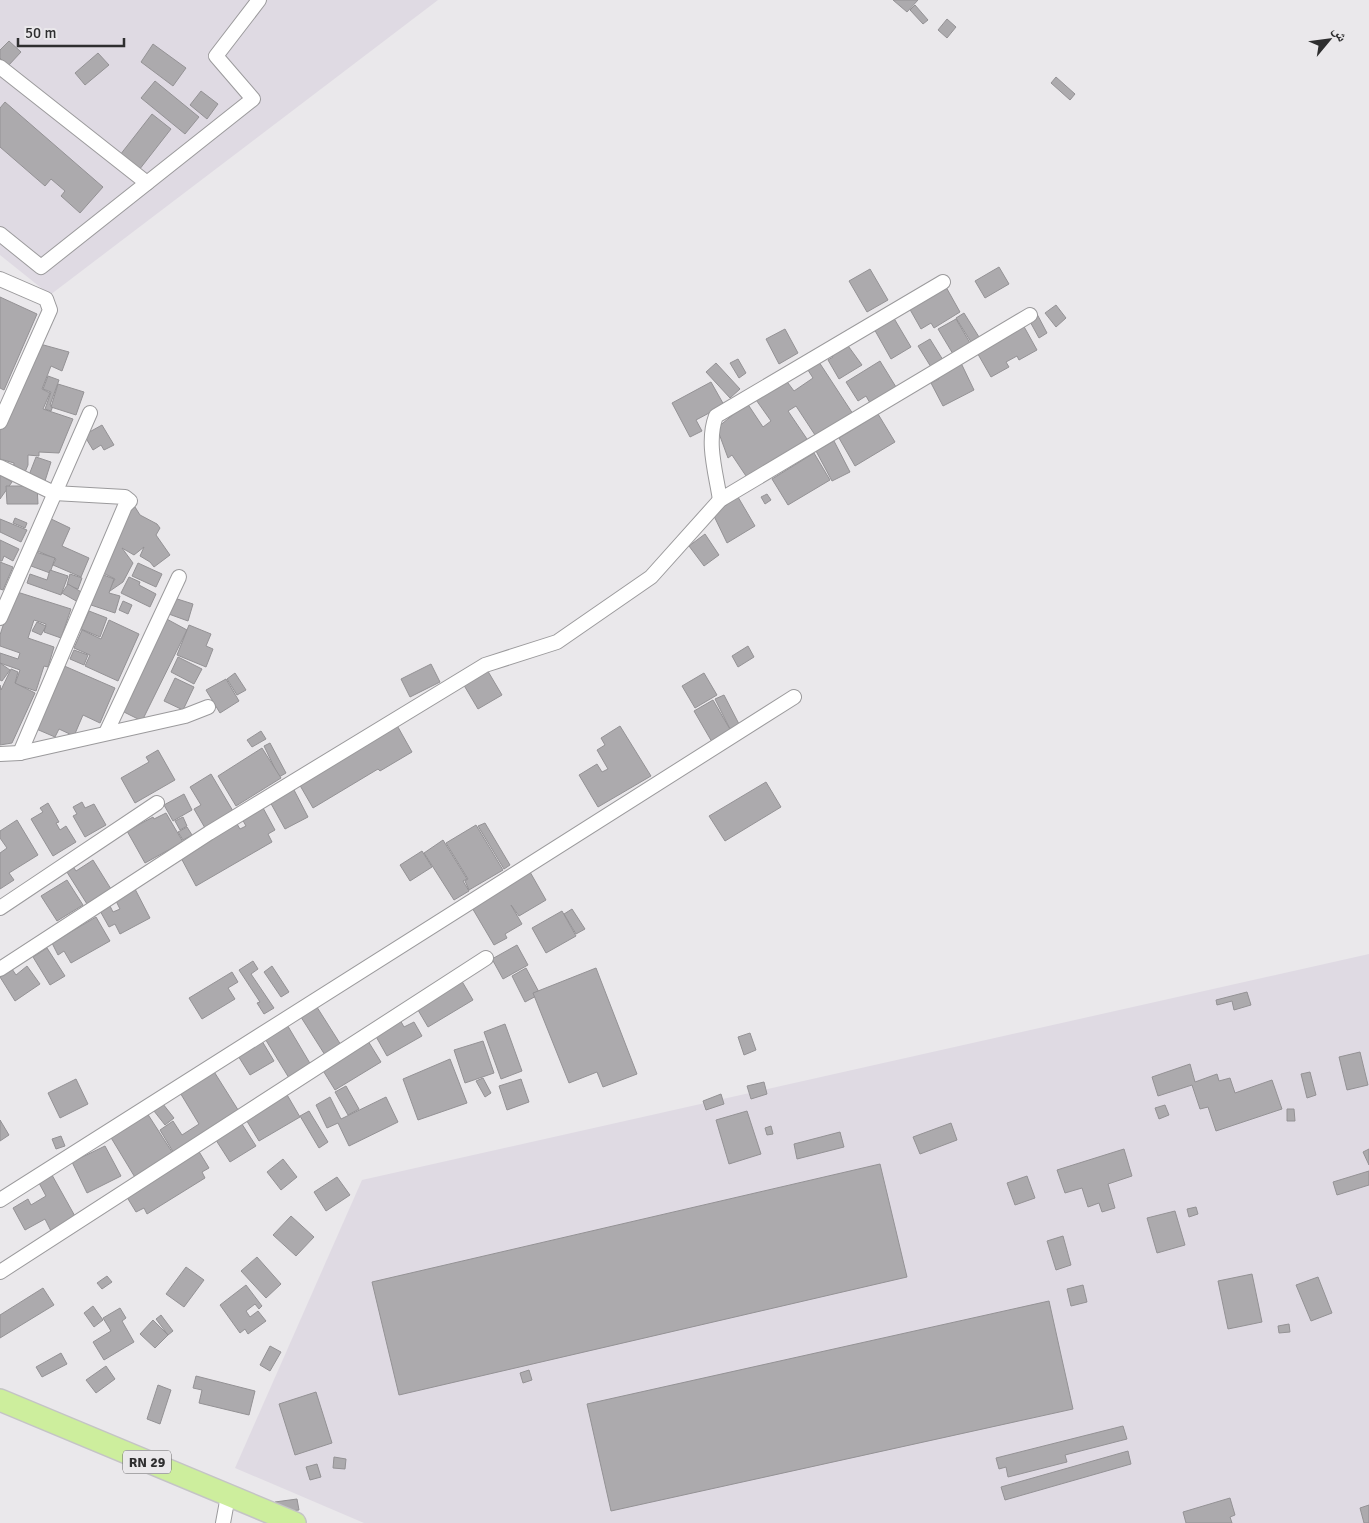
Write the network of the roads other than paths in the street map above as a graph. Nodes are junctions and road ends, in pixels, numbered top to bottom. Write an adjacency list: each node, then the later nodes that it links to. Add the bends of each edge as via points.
1 (259, 0): 3 (street, via 216,56 252,99)
2 (0, 67): 3 (street)
3 (147, 183): 4 (street, via 41,267)
4 (0, 234)
5 (0, 279): 9 (street, via 46,299 50,310)
6 (943, 282): 12 (street, via 716,416 711,429)
7 (1030, 315): 12 (street)
8 (90, 413): 11 (street)
9 (0, 422)
10 (0, 467): 11 (street)
11 (54, 492): 14 (street); 18 (street, via 125,497 130,501 125,506)
12 (720, 500): 23 (street, via 650,577 558,642 485,665 209,833)
13 (179, 577): 17 (street)
14 (0, 618)
15 (794, 698): 24 (street)
16 (208, 707): 17 (street, via 185,716)
17 (106, 733): 18 (street)
18 (20, 753): 19 (street)
19 (0, 754)
20 (157, 803): 21 (street)
21 (0, 908)
22 (486, 958): 25 (street)
23 (0, 969)
24 (0, 1200)
25 (0, 1272)
26 (0, 1400): 27 (main road, RN 29)
27 (228, 1496): 28 (street); 29 (main road, RN 29)
28 (223, 1523)
29 (295, 1523)

